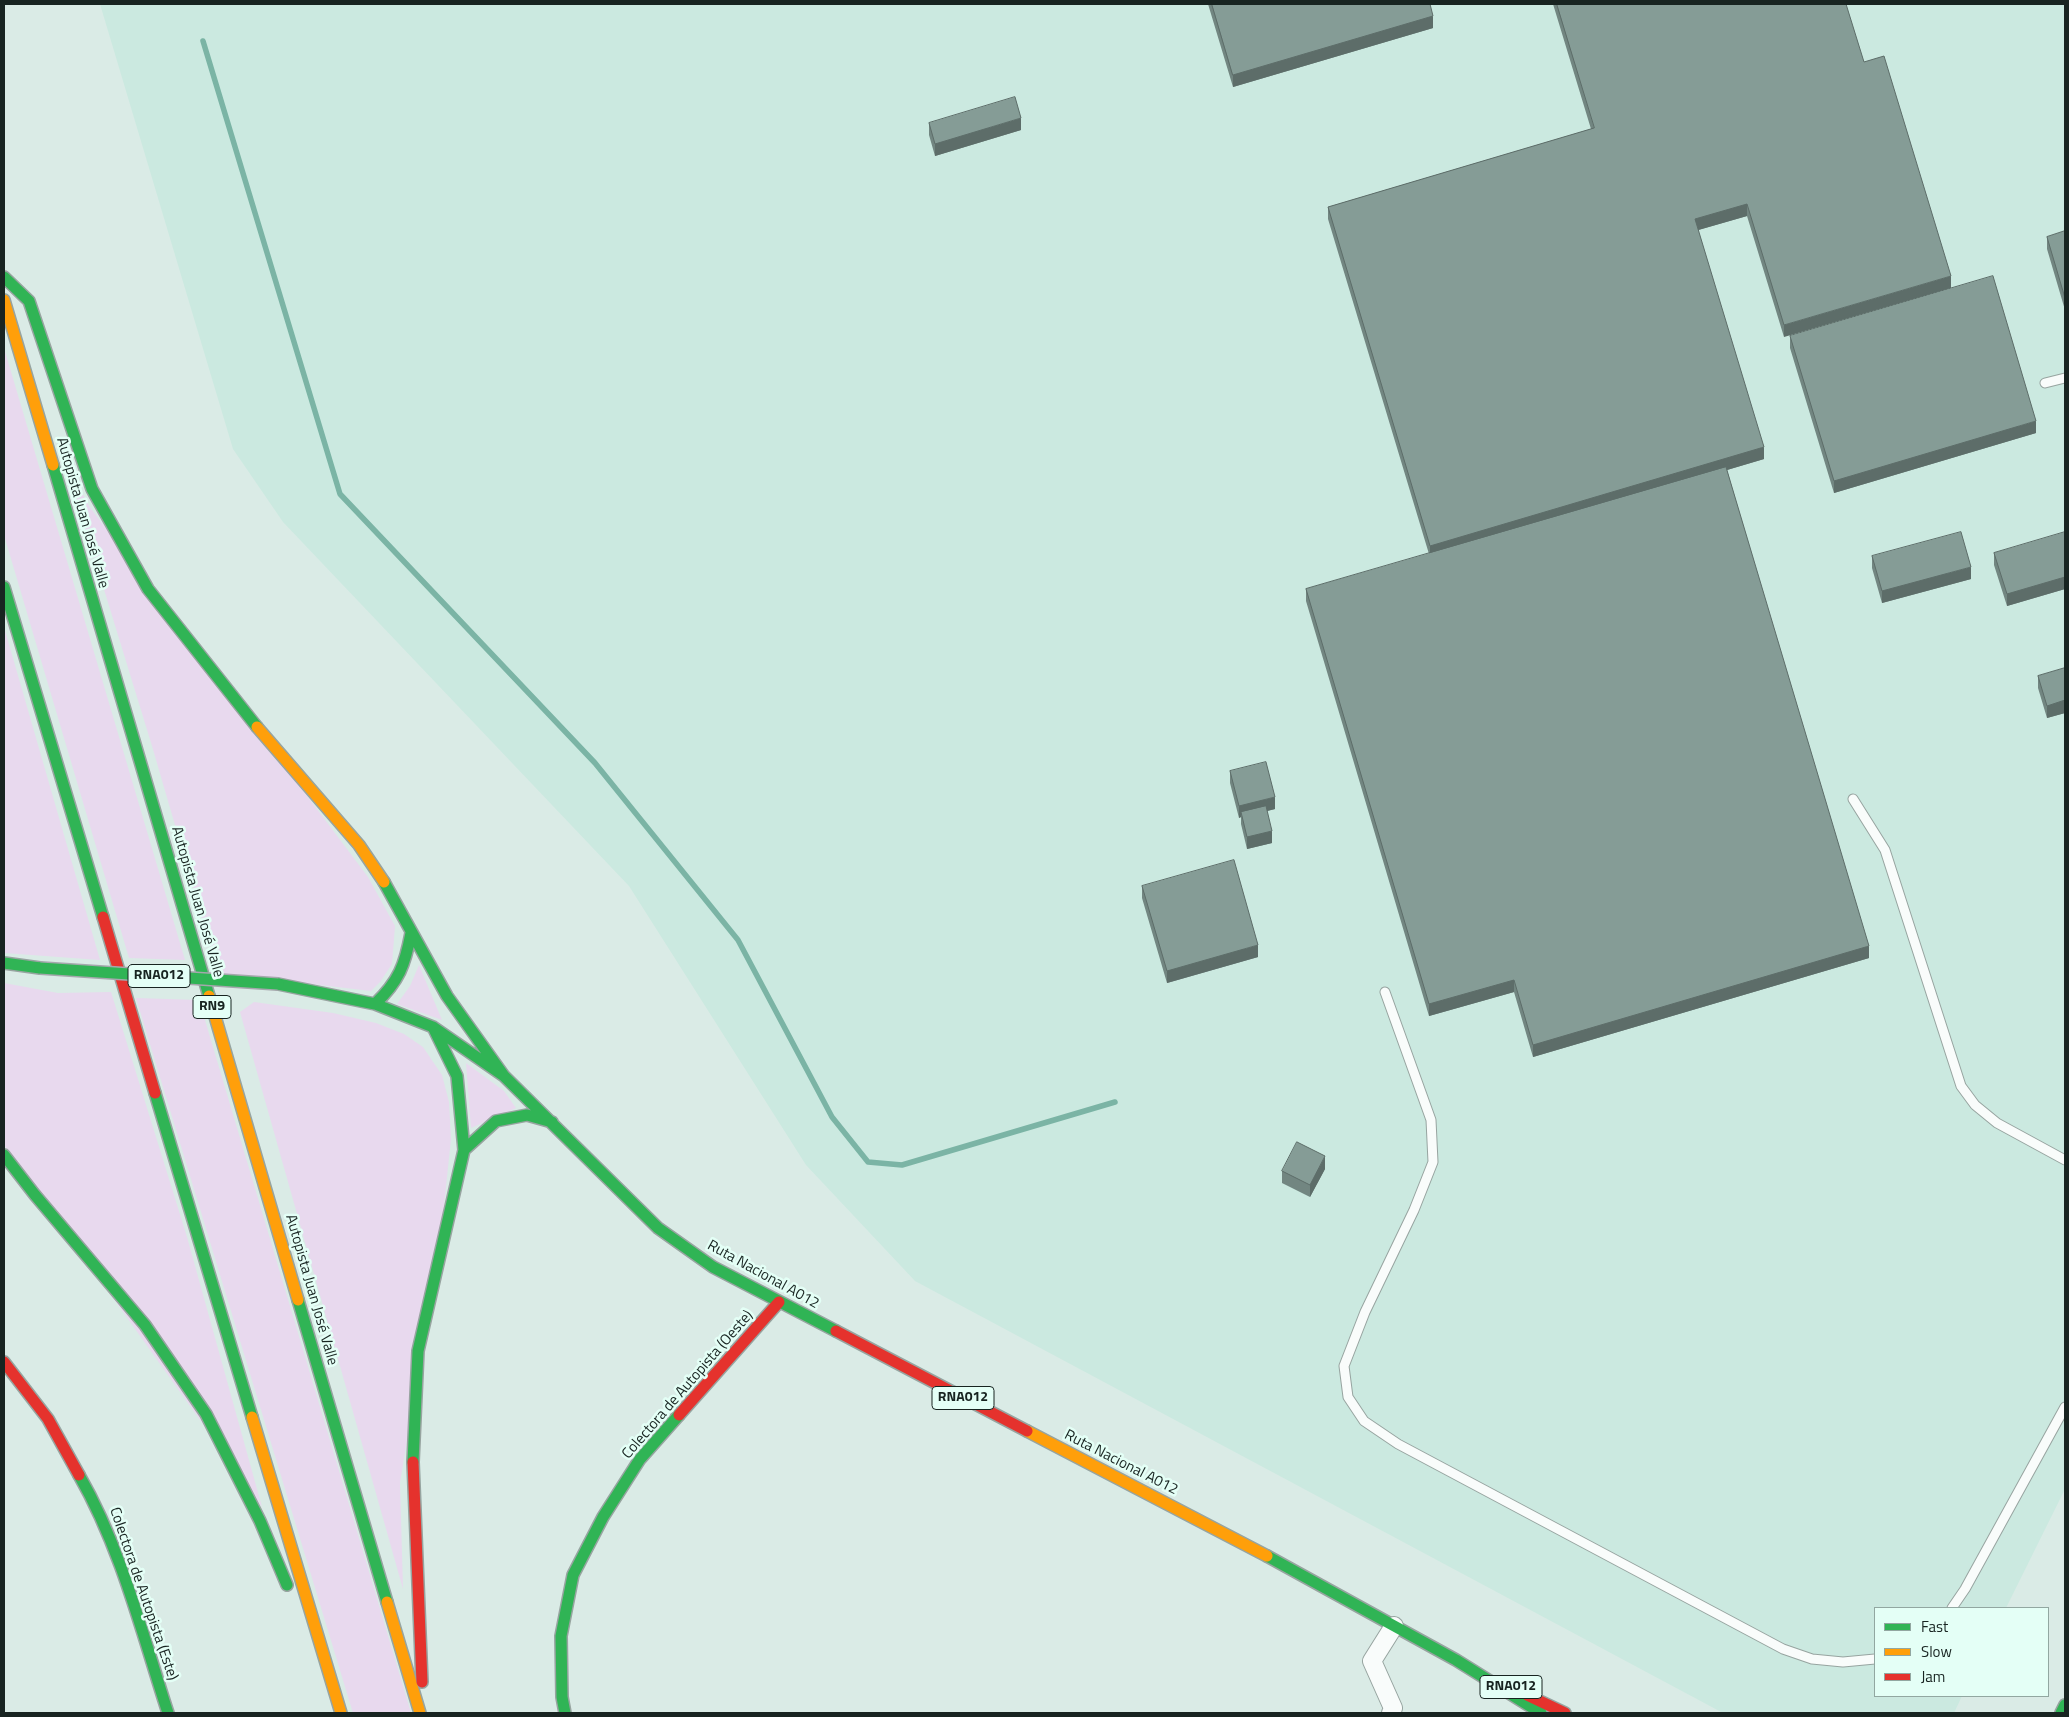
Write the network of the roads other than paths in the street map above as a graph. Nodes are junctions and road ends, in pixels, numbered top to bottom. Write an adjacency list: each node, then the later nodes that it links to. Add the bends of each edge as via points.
1 (4, 277): 7 (main road, via 29,302 92,489 148,589 267,740 359,845 392,893)
2 (4, 300): 29 (main road, Autopista Juan José Valle / RN9)
3 (2065, 378): 4 (lane)
4 (2045, 383)
5 (4, 588): 28 (main road)
6 (1853, 799): 16 (lane, via 1885,850 1961,1086 1975,1105 1997,1123)
7 (411, 932): 10 (main road, via 406,963 392,988); 12 (main road, via 447,996)
8 (4, 963): 10 (main road, Ruta Nacional A012 / RNA012, bridge, via 278,984)
9 (1385, 992): 24 (lane, via 1431,1120 1433,1162 1344,1366 1348,1397 1364,1421 1398,1444 1783,1648 1812,1659 1842,1662)
10 (374, 1004): 11 (main road, Ruta Nacional A012 / RNA012)
11 (433, 1027): 12 (main road, Ruta Nacional A012 / RNA012); 14 (main road, via 457,1076)
12 (504, 1076): 13 (main road, Ruta Nacional A012 / RNA012)
13 (552, 1122): 14 (main road, via 526,1115 496,1121); 17 (main road, Ruta Nacional A012 / RNA012, via 658,1228 713,1267)
14 (464, 1150): 29 (main road, via 418,1352 412,1478)
15 (4, 1155): 20 (main road, via 145,1325 206,1414 260,1521)
16 (2065, 1160)
17 (779, 1302): 23 (main road, Ruta Nacional A012 / RNA012, via 1306,1576); 30 (main road, Colectora de Autopista (Oeste), via 640,1459 603,1517 573,1575 561,1636 562,1697)
18 (4, 1362): 27 (main road, Colectora de Autopista (Este), via 48,1419 93,1499 126,1580)
19 (2065, 1407): 21 (lane)
20 (290, 1594)
21 (1953, 1607)
22 (298, 1613): 28 (main road)
23 (1394, 1626): 25 (main road, Ruta Nacional A012 / RNA012); 31 (street, via 1372,1661 1393,1708)
24 (1874, 1659)
25 (1456, 1660): 32 (main road, Ruta Nacional A012 / RNA012); 33 (main road, Ruta Nacional A012 / RNA012)
26 (2065, 1705): 34 (main road)
27 (168, 1713)
28 (341, 1713)
29 (422, 1713)
30 (566, 1713)
31 (1390, 1713)
32 (1541, 1713)
33 (1565, 1713)
34 (2061, 1713)

